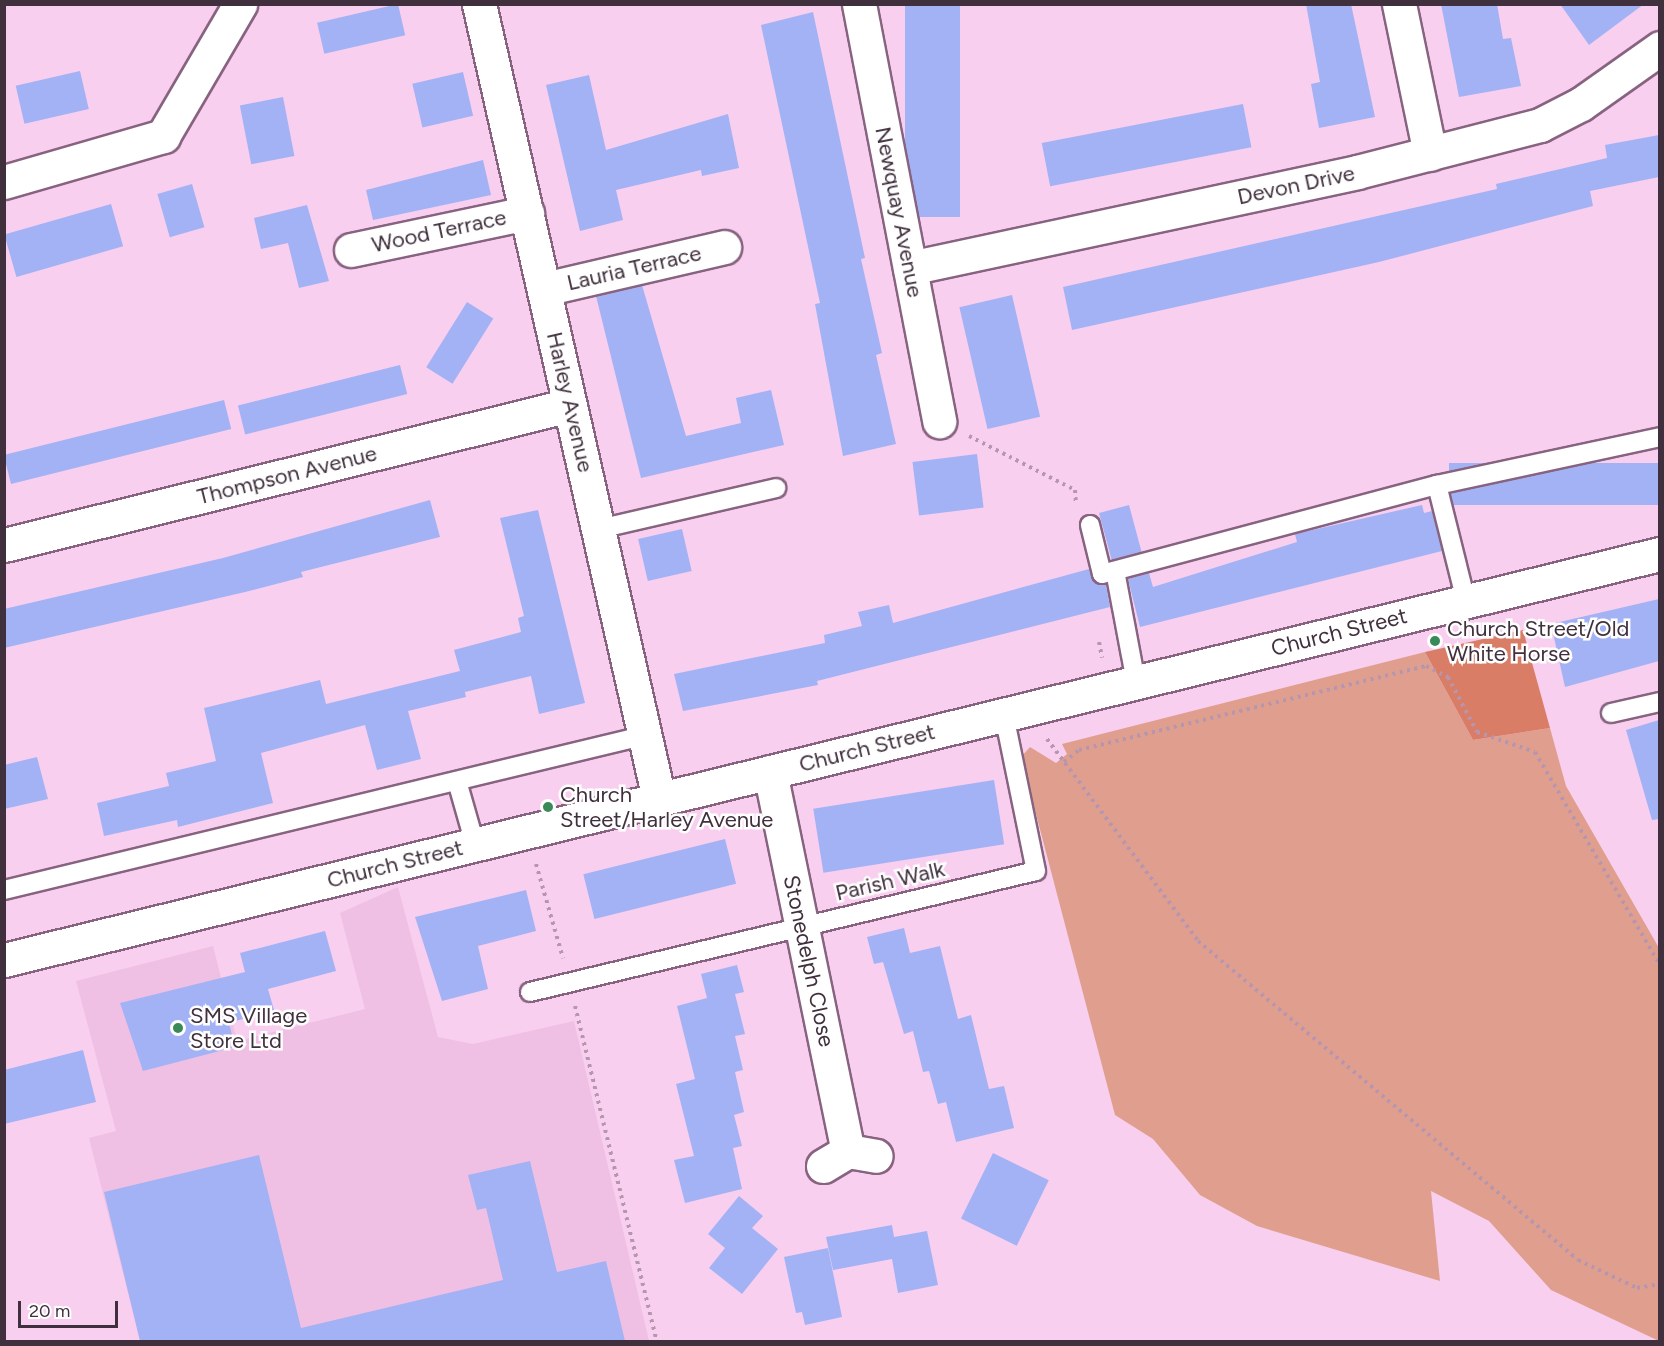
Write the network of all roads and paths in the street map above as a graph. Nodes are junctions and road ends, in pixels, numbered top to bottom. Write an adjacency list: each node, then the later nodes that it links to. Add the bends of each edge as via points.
1 (240, 4): 7 (street, via 163,136)
2 (479, 4): 8 (street, Harley Avenue)
3 (858, 4): 11 (street, Newquay Avenue)
4 (1399, 4): 6 (street)
5 (1659, 48): 6 (street, Devon Drive, via 1581,104 1540,124)
6 (1430, 154): 11 (street, Devon Drive)
7 (4, 182)
8 (526, 213): 10 (street, Wood Terrace); 12 (street, Harley Avenue)
9 (724, 247): 12 (street, Lauria Terrace)
10 (351, 250)
11 (910, 268): 14 (street, Newquay Avenue)
12 (544, 289): 13 (street, Harley Avenue)
13 (570, 405): 20 (street, Harley Avenue); 21 (street, Thompson Avenue)
14 (939, 421): 18 (path, via 1075,490)
15 (1659, 437): 16 (lane)
16 (1437, 485): 23 (lane); 24 (lane)
17 (776, 488): 20 (lane)
18 (1077, 510)
19 (1090, 525): 23 (lane, via 1102,574)
20 (599, 529): 30 (street, Harley Avenue)
21 (4, 545)
22 (1659, 554): 24 (street, Church Street)
23 (1115, 571): 26 (lane)
24 (1466, 601): 26 (street, Church Street)
25 (1097, 633): 26 (path)
26 (1122, 686): 29 (street, Church Street)
27 (1659, 702): 28 (lane)
28 (1611, 713)
29 (1004, 715): 31 (street, Church Street); 37 (lane, Parish Walk, via 1036,871)
30 (646, 735): 32 (lane); 33 (street, Harley Avenue)
31 (770, 772): 33 (street, Church Street); 37 (street, Stonedelph Close)
32 (457, 781): 35 (lane); 36 (lane)
33 (659, 799): 34 (street, Church Street)
34 (527, 832): 35 (street, Church Street); 40 (path)
35 (475, 844): 38 (street, Church Street)
36 (4, 890)
37 (802, 927): 40 (lane, Parish Walk); 42 (street, Stonedelph Close)
38 (4, 960)
39 (1659, 965): 43 (path, via 1535,752 1477,732 1448,677 1426,666 1079,750 1064,762 1198,940 1578,1260 1637,1288)
40 (570, 983): 41 (lane, Parish Walk); 44 (path)
41 (530, 992)
42 (849, 1158)
43 (1659, 1284)
44 (657, 1341)

